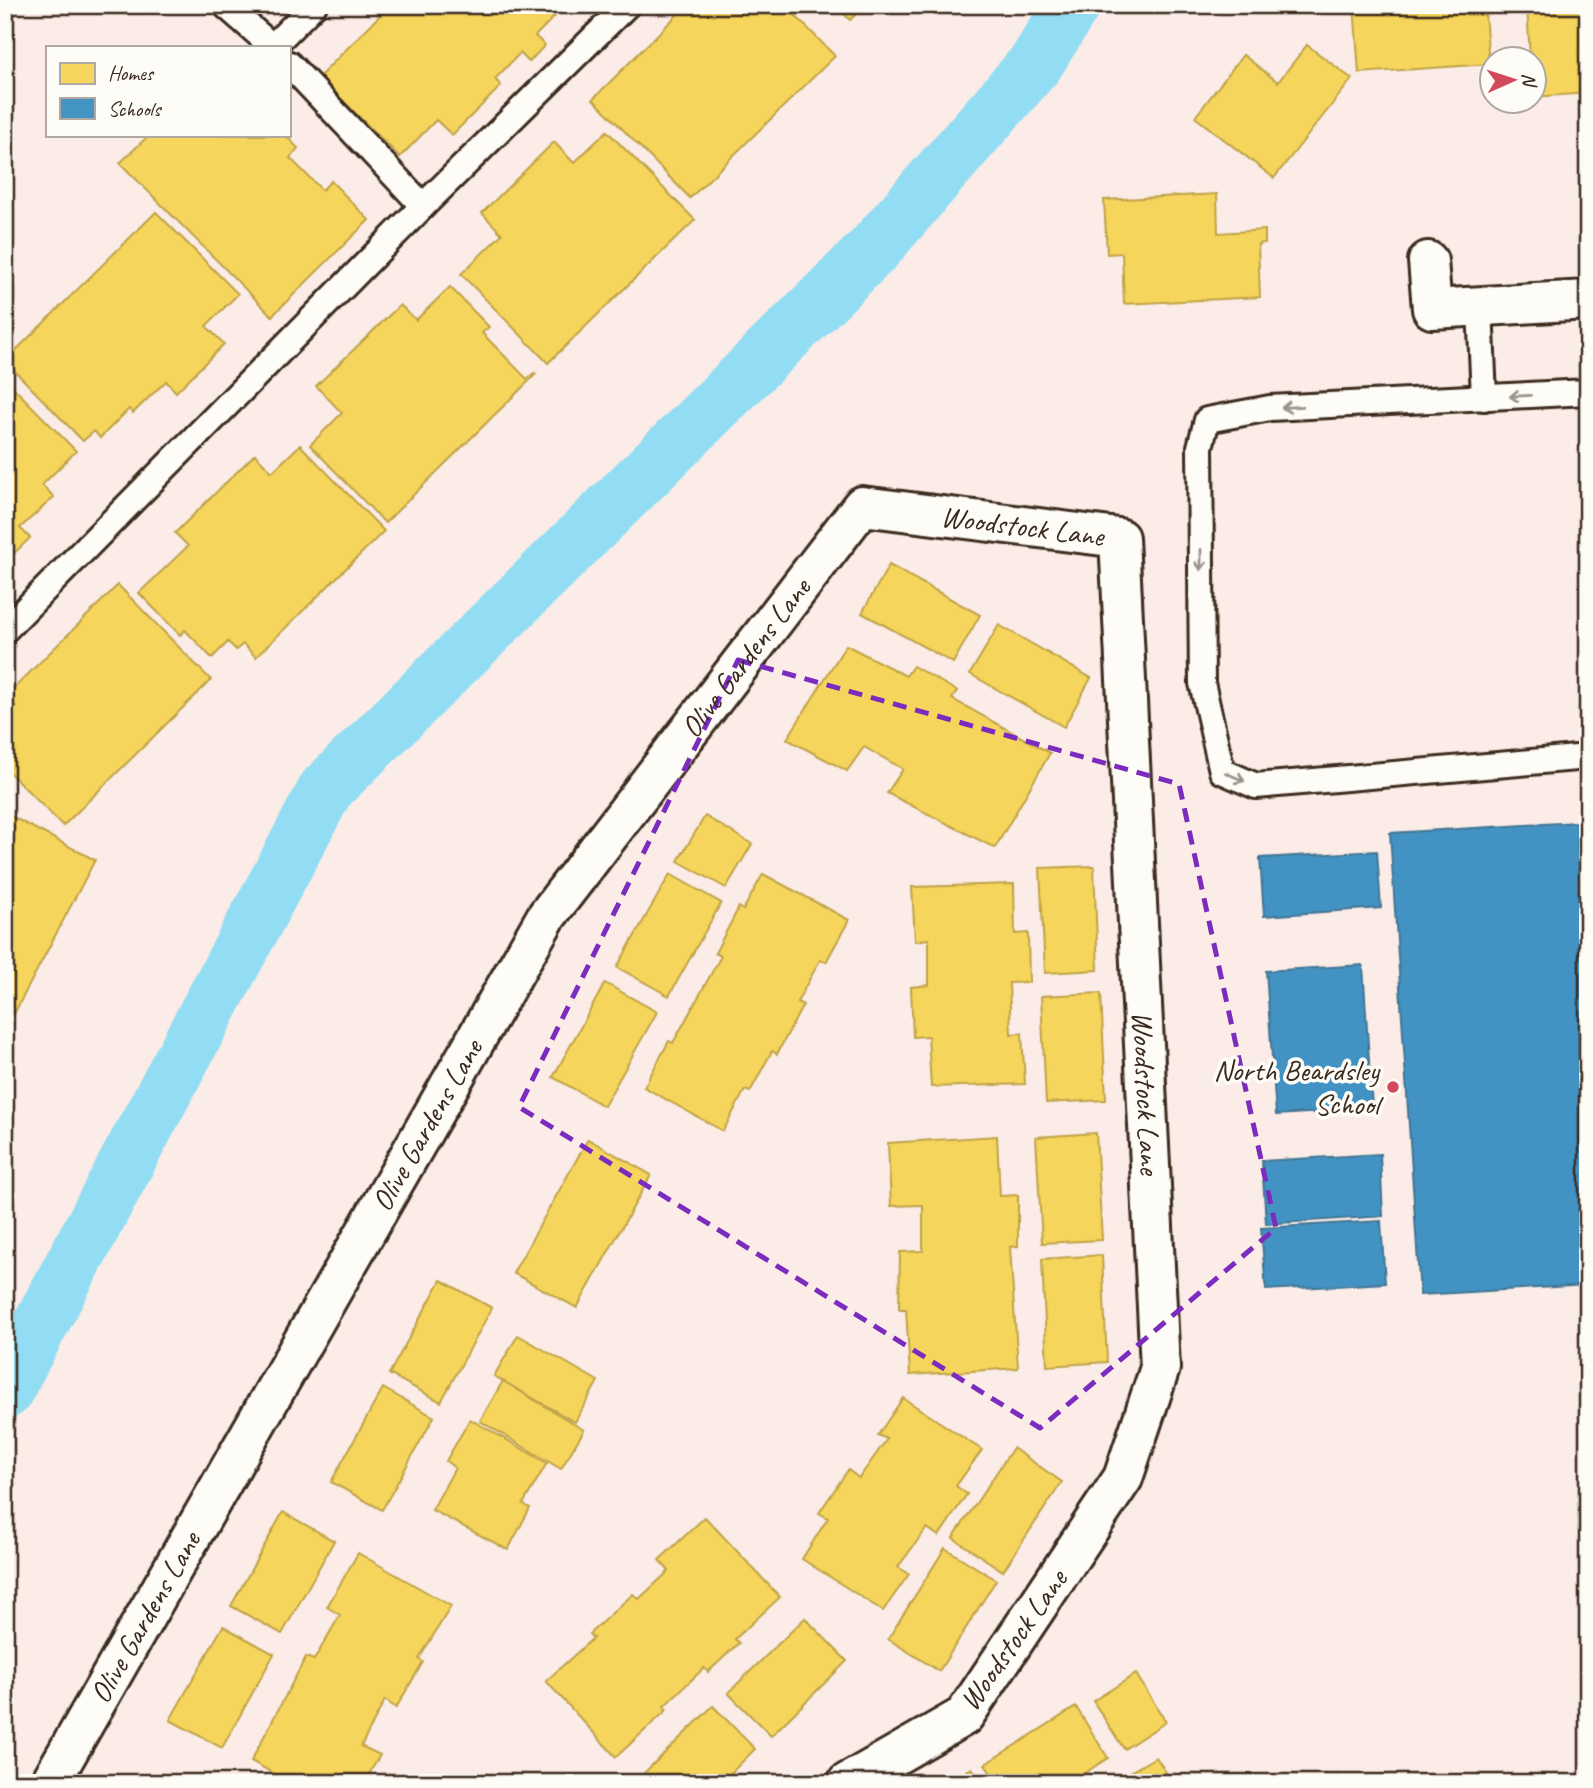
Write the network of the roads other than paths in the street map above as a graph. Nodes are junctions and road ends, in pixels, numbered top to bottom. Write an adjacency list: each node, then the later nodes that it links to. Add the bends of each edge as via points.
1 (225, 5): 4 (lane)
2 (314, 5): 5 (lane)
3 (627, 5): 7 (lane)
4 (272, 46)
5 (274, 46)
6 (290, 65): 7 (lane)
7 (423, 206): 14 (lane)
8 (1428, 261): 10 (street, via 1432,309)
9 (1588, 300): 10 (street)
10 (1480, 307): 12 (lane)
11 (1588, 392): 12 (lane, one-way to 12)
12 (1484, 398): 15 (lane, one-way to 15, via 1270,408 1207,420 1200,447 1202,682 1222,771 1256,786)
13 (862, 506): 16 (street, Olive Gardens Lane, via 546,918); 17 (street, Woodstock Lane, via 1119,538 1160,1368 1123,1478 964,1716)
14 (5, 630)
15 (1588, 757)
16 (50, 1783)
17 (847, 1783)

